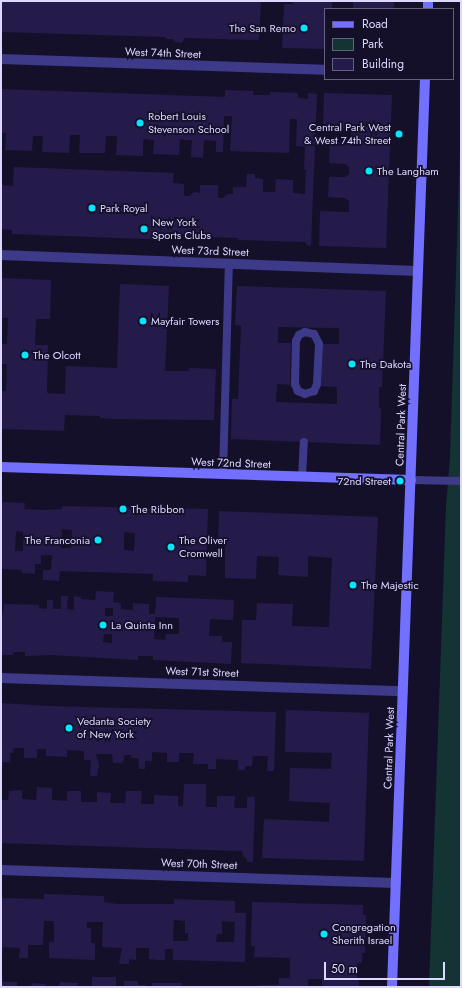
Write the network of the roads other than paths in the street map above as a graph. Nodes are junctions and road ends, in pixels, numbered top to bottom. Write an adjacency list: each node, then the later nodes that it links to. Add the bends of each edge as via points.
1 (1, 59): 2 (street, West 74th Street)
2 (324, 70)
3 (425, 80): 6 (main road, Central Park West)
4 (1, 255): 5 (street, West 73rd Street)
5 (229, 264): 6 (street, West 73rd Street); 11 (lane)
6 (418, 271): 13 (main road, Central Park West)
7 (305, 394): 7 (lane, via 314,391 318,384 318,341 314,334 309,332 300,335 296,342 295,385 299,392); 8 (lane)
8 (305, 403)
9 (304, 442): 12 (lane)
10 (1, 467): 11 (main road, West 72nd Street)
11 (223, 474): 12 (main road, West 72nd Street)
12 (302, 477): 13 (main road, West 72nd Street)
13 (410, 480): 14 (lane, West 72nd Street); 16 (main road, Central Park West)
14 (461, 481)
15 (1, 678): 16 (street, West 71st Street)
16 (403, 691): 18 (main road, Central Park West)
17 (1, 870): 18 (street, West 70th Street)
18 (396, 883): 19 (main road, Central Park West)
19 (392, 987)

